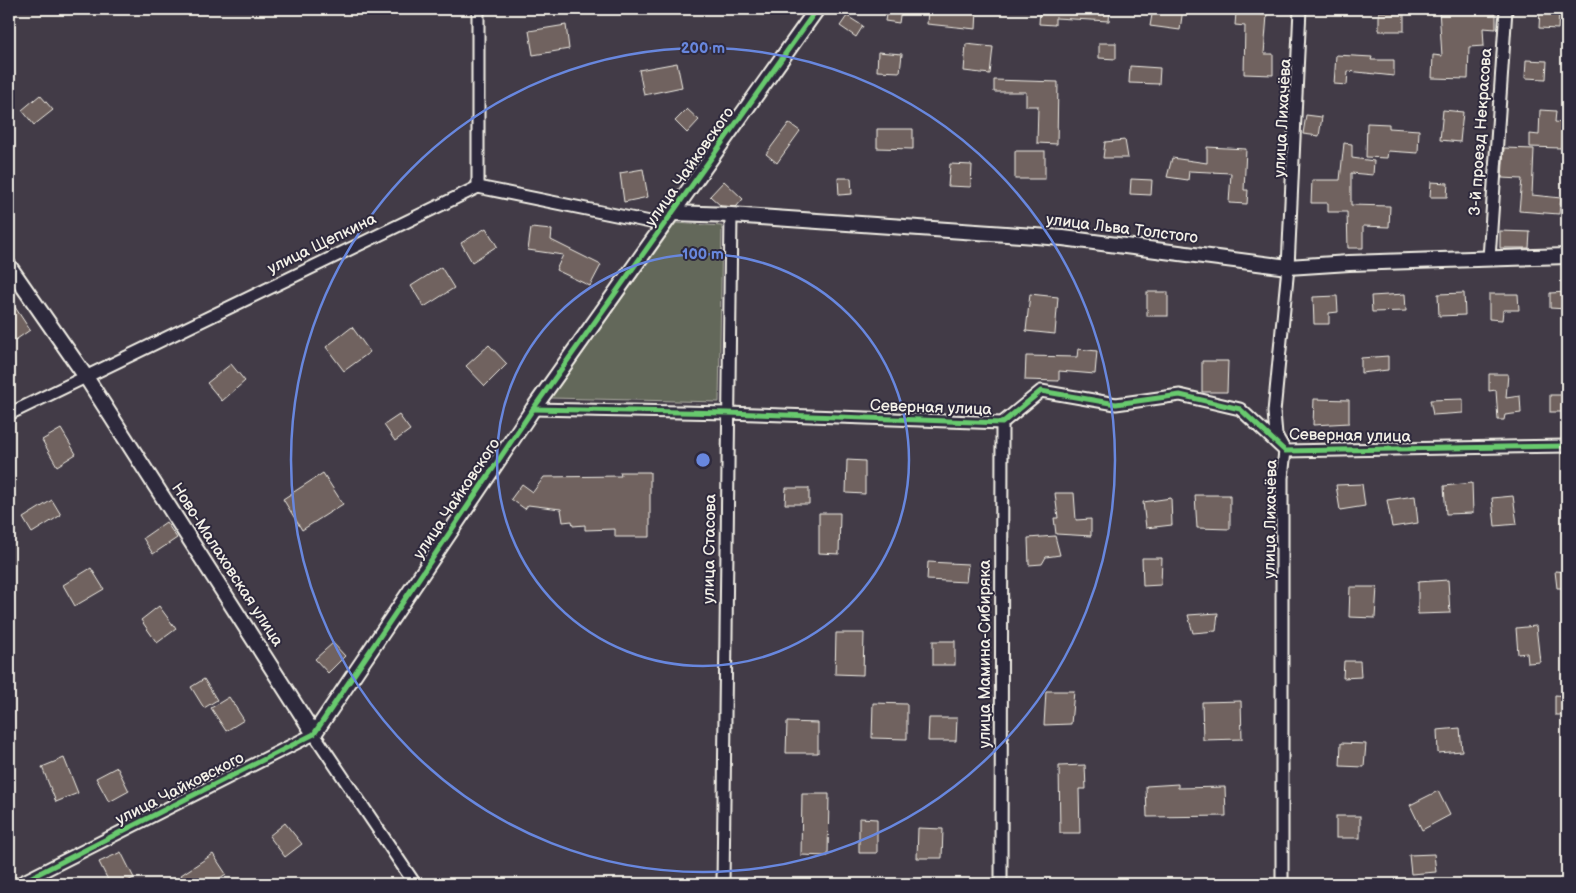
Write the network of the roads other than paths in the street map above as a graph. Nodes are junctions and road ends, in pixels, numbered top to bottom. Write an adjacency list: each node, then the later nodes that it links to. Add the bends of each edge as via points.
1 (478, 9): 5 (street)
2 (817, 9): 6 (street, улица Чайковского)
3 (1300, 9): 12 (street, улица Лихачёва)
4 (1506, 9): 10 (street, 3-й проезд Некрасова)
5 (478, 187): 8 (street); 13 (street, улица Щепкина)
6 (673, 213): 7 (street, улица Льва Толстого); 8 (street, улица Чайковского)
7 (731, 215): 12 (street, улица Льва Толстого, via 1063,238); 15 (street, улица Стасова)
8 (665, 225): 14 (street, улица Чайковского)
9 (1567, 256): 10 (street, улица Льва Толстого)
10 (1489, 258): 12 (street, улица Льва Толстого)
11 (9, 266): 13 (street, Ново-Малаховская улица)
12 (1288, 267): 19 (street, улица Лихачёва, via 1274,412 1276,435)
13 (86, 377): 16 (street, улица Щепкина); 20 (street, Ново-Малаховская улица)
14 (533, 409): 15 (street, Северная улица); 20 (street, улица Чайковского)
15 (728, 413): 17 (street, Северная улица); 23 (street, улица Стасова)
16 (9, 414)
17 (1002, 424): 19 (street, Северная улица, via 1041,391 1116,404 1180,395 1240,409); 24 (street, улица Мамина-Сибиряка)
18 (1567, 446): 19 (street, Северная улица)
19 (1286, 451): 25 (street, улица Лихачёва, via 1282,478)
20 (314, 734): 21 (street, улица Чайковского); 22 (street, Ново-Малаховская улица)
21 (18, 884)
22 (414, 884)
23 (723, 884)
24 (1001, 884)
25 (1282, 884)

